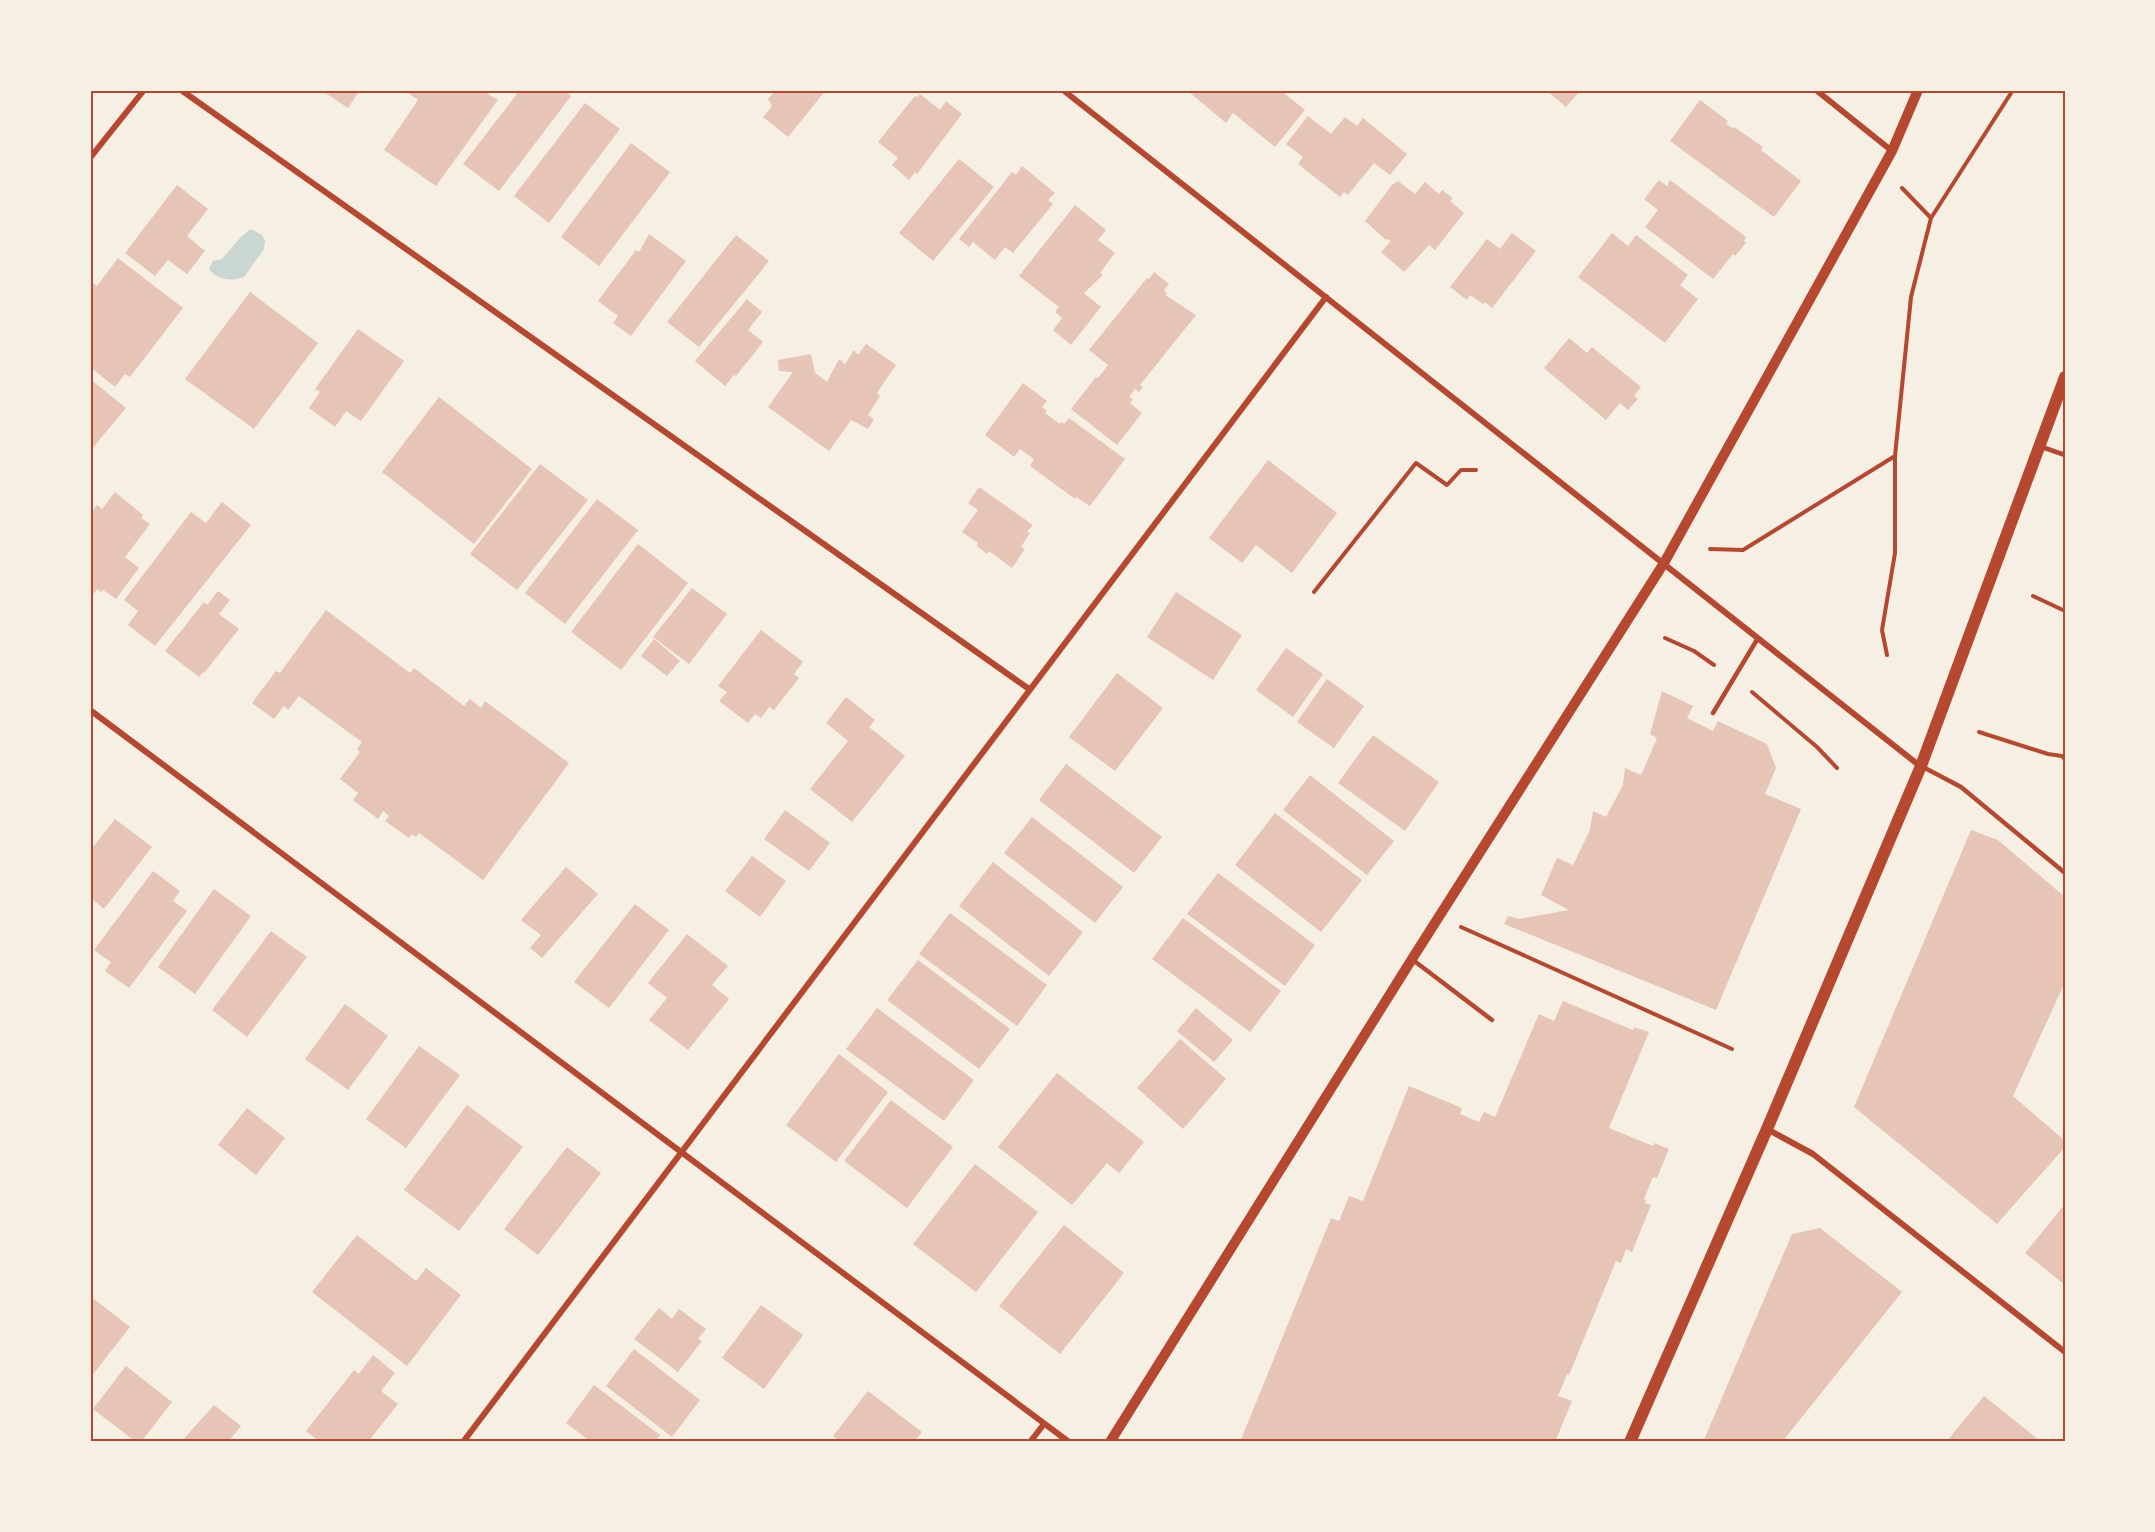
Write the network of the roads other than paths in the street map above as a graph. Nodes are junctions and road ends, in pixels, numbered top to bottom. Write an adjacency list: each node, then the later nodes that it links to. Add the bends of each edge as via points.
1 (144, 90): 7 (street)
2 (181, 90): 14 (street)
3 (1063, 90): 8 (street)
4 (1816, 90): 6 (street)
5 (1918, 90): 6 (street)
6 (1892, 151): 12 (street)
7 (90, 158)
8 (1326, 297): 12 (street); 14 (street)
9 (2065, 377): 10 (main road)
10 (2039, 446): 11 (lane); 17 (main road)
11 (2065, 455)
12 (1664, 563): 13 (street); 19 (street)
13 (1758, 638): 16 (lane); 17 (street)
14 (1029, 689): 22 (street)
15 (90, 710): 22 (street)
16 (1713, 713)
17 (1921, 766): 18 (lane, via 1961,787); 21 (main road)
18 (2065, 873)
19 (1412, 959): 20 (lane); 28 (street)
20 (1492, 1020)
21 (1767, 1129): 23 (street, via 1813,1154); 29 (main road)
22 (681, 1151): 24 (street); 25 (street)
23 (2065, 1352)
24 (1044, 1424): 26 (street); 27 (street)
25 (463, 1442)
26 (1030, 1442)
27 (1069, 1442)
28 (1110, 1442)
29 (1630, 1442)

